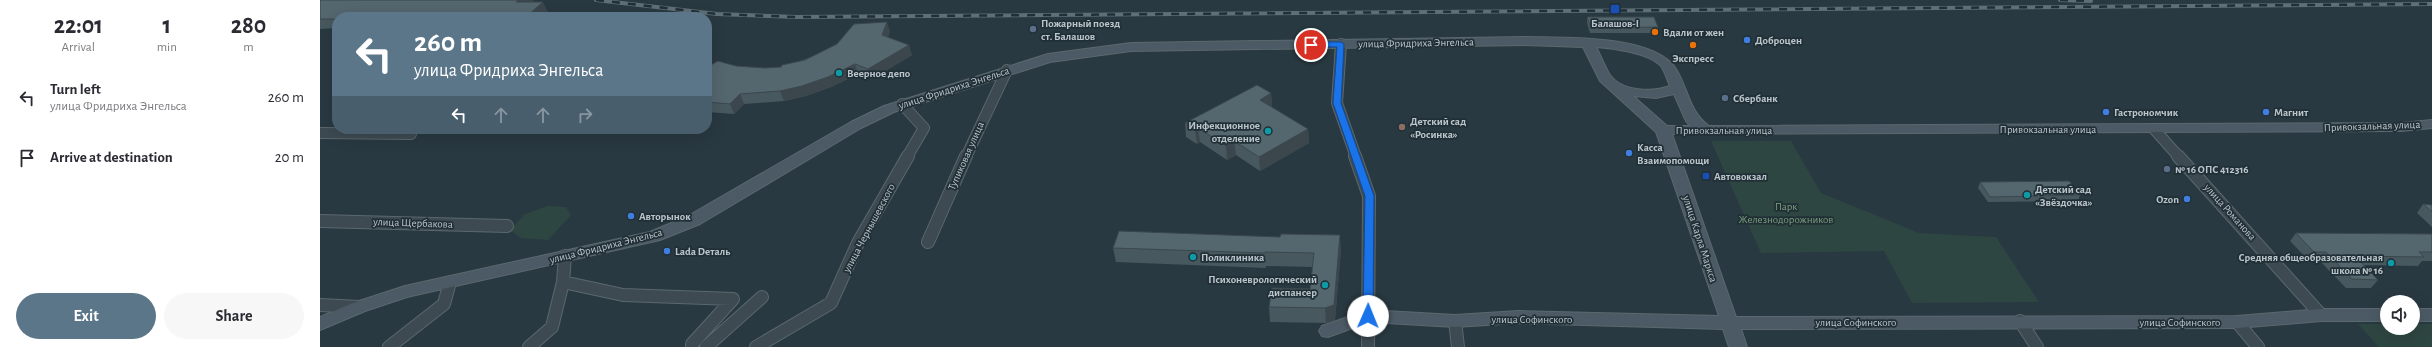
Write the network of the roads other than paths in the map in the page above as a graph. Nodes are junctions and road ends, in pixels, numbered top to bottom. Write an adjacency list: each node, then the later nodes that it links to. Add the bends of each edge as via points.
1 (1587, 42): 2 (main road, улица Фридриха Энгельса); 4 (main road, via 1605,78); 5 (main road, улица Фридриха Энгельса, via 1612,44 1652,55 1664,62)
2 (1341, 44): 3 (main road, улица Фридриха Энгельса, via 1131,47 1048,58); 26 (street, via 1337,103 1369,196)
3 (1007, 70): 6 (main road, улица Фридриха Энгельса); 15 (street, Тупиковая улица)
4 (1616, 87): 5 (main road, via 1636,94 1662,94); 10 (main road)
5 (1677, 88): 8 (main road, улица Фридриха Энгельса, via 1693,121)
6 (902, 104): 16 (main road, улица Фридриха Энгельса, via 856,126 694,220 654,236); 37 (street, улица Чернышевского, via 924,128 858,243 831,303)
7 (2432, 124): 9 (main road, Привокзальная улица, via 2400,127)
8 (1705, 129): 9 (main road, Привокзальная улица); 10 (main road, Привокзальная улица)
9 (2154, 129): 22 (street, улица Романова)
10 (1663, 130): 30 (main road, улица Карла Маркса)
11 (320, 133): 12 (street)
12 (332, 133)
13 (320, 221): 14 (street, улица Щербакова)
14 (507, 226)
15 (928, 242)
16 (565, 256): 17 (main road, улица Фридриха Энгельса); 18 (street)
17 (450, 282): 21 (main road, улица Фридриха Энгельса, via 405,292); 33 (street, via 444,304)
18 (563, 282): 34 (street, via 552,326); 35 (street, via 623,294 733,299)
19 (762, 297): 36 (street)
20 (320, 305): 21 (street)
21 (359, 307): 31 (main road, улица Фридриха Энгельса)
22 (2321, 315): 23 (main road, улица Софинского); 29 (main road, улица Софинского)
23 (2380, 315)
24 (2420, 315): 25 (main road)
25 (2432, 315)
26 (1368, 316): 27 (main road, улица Софинского); 32 (main road, улица Софинского); 38 (street)
27 (1455, 321): 30 (main road, улица Софинского, via 1518,317); 39 (street)
28 (2020, 321): 29 (main road, улица Софинского); 30 (main road, улица Софинского); 41 (street)
29 (2237, 322): 42 (street)
30 (1728, 323): 40 (main road, улица Карла Маркса)
31 (320, 324)
32 (1328, 331)
33 (389, 347)
34 (529, 347)
35 (692, 347)
36 (706, 347)
37 (756, 347)
38 (1368, 347)
39 (1458, 347)
40 (1738, 347)
41 (2037, 347)
42 (2258, 347)

